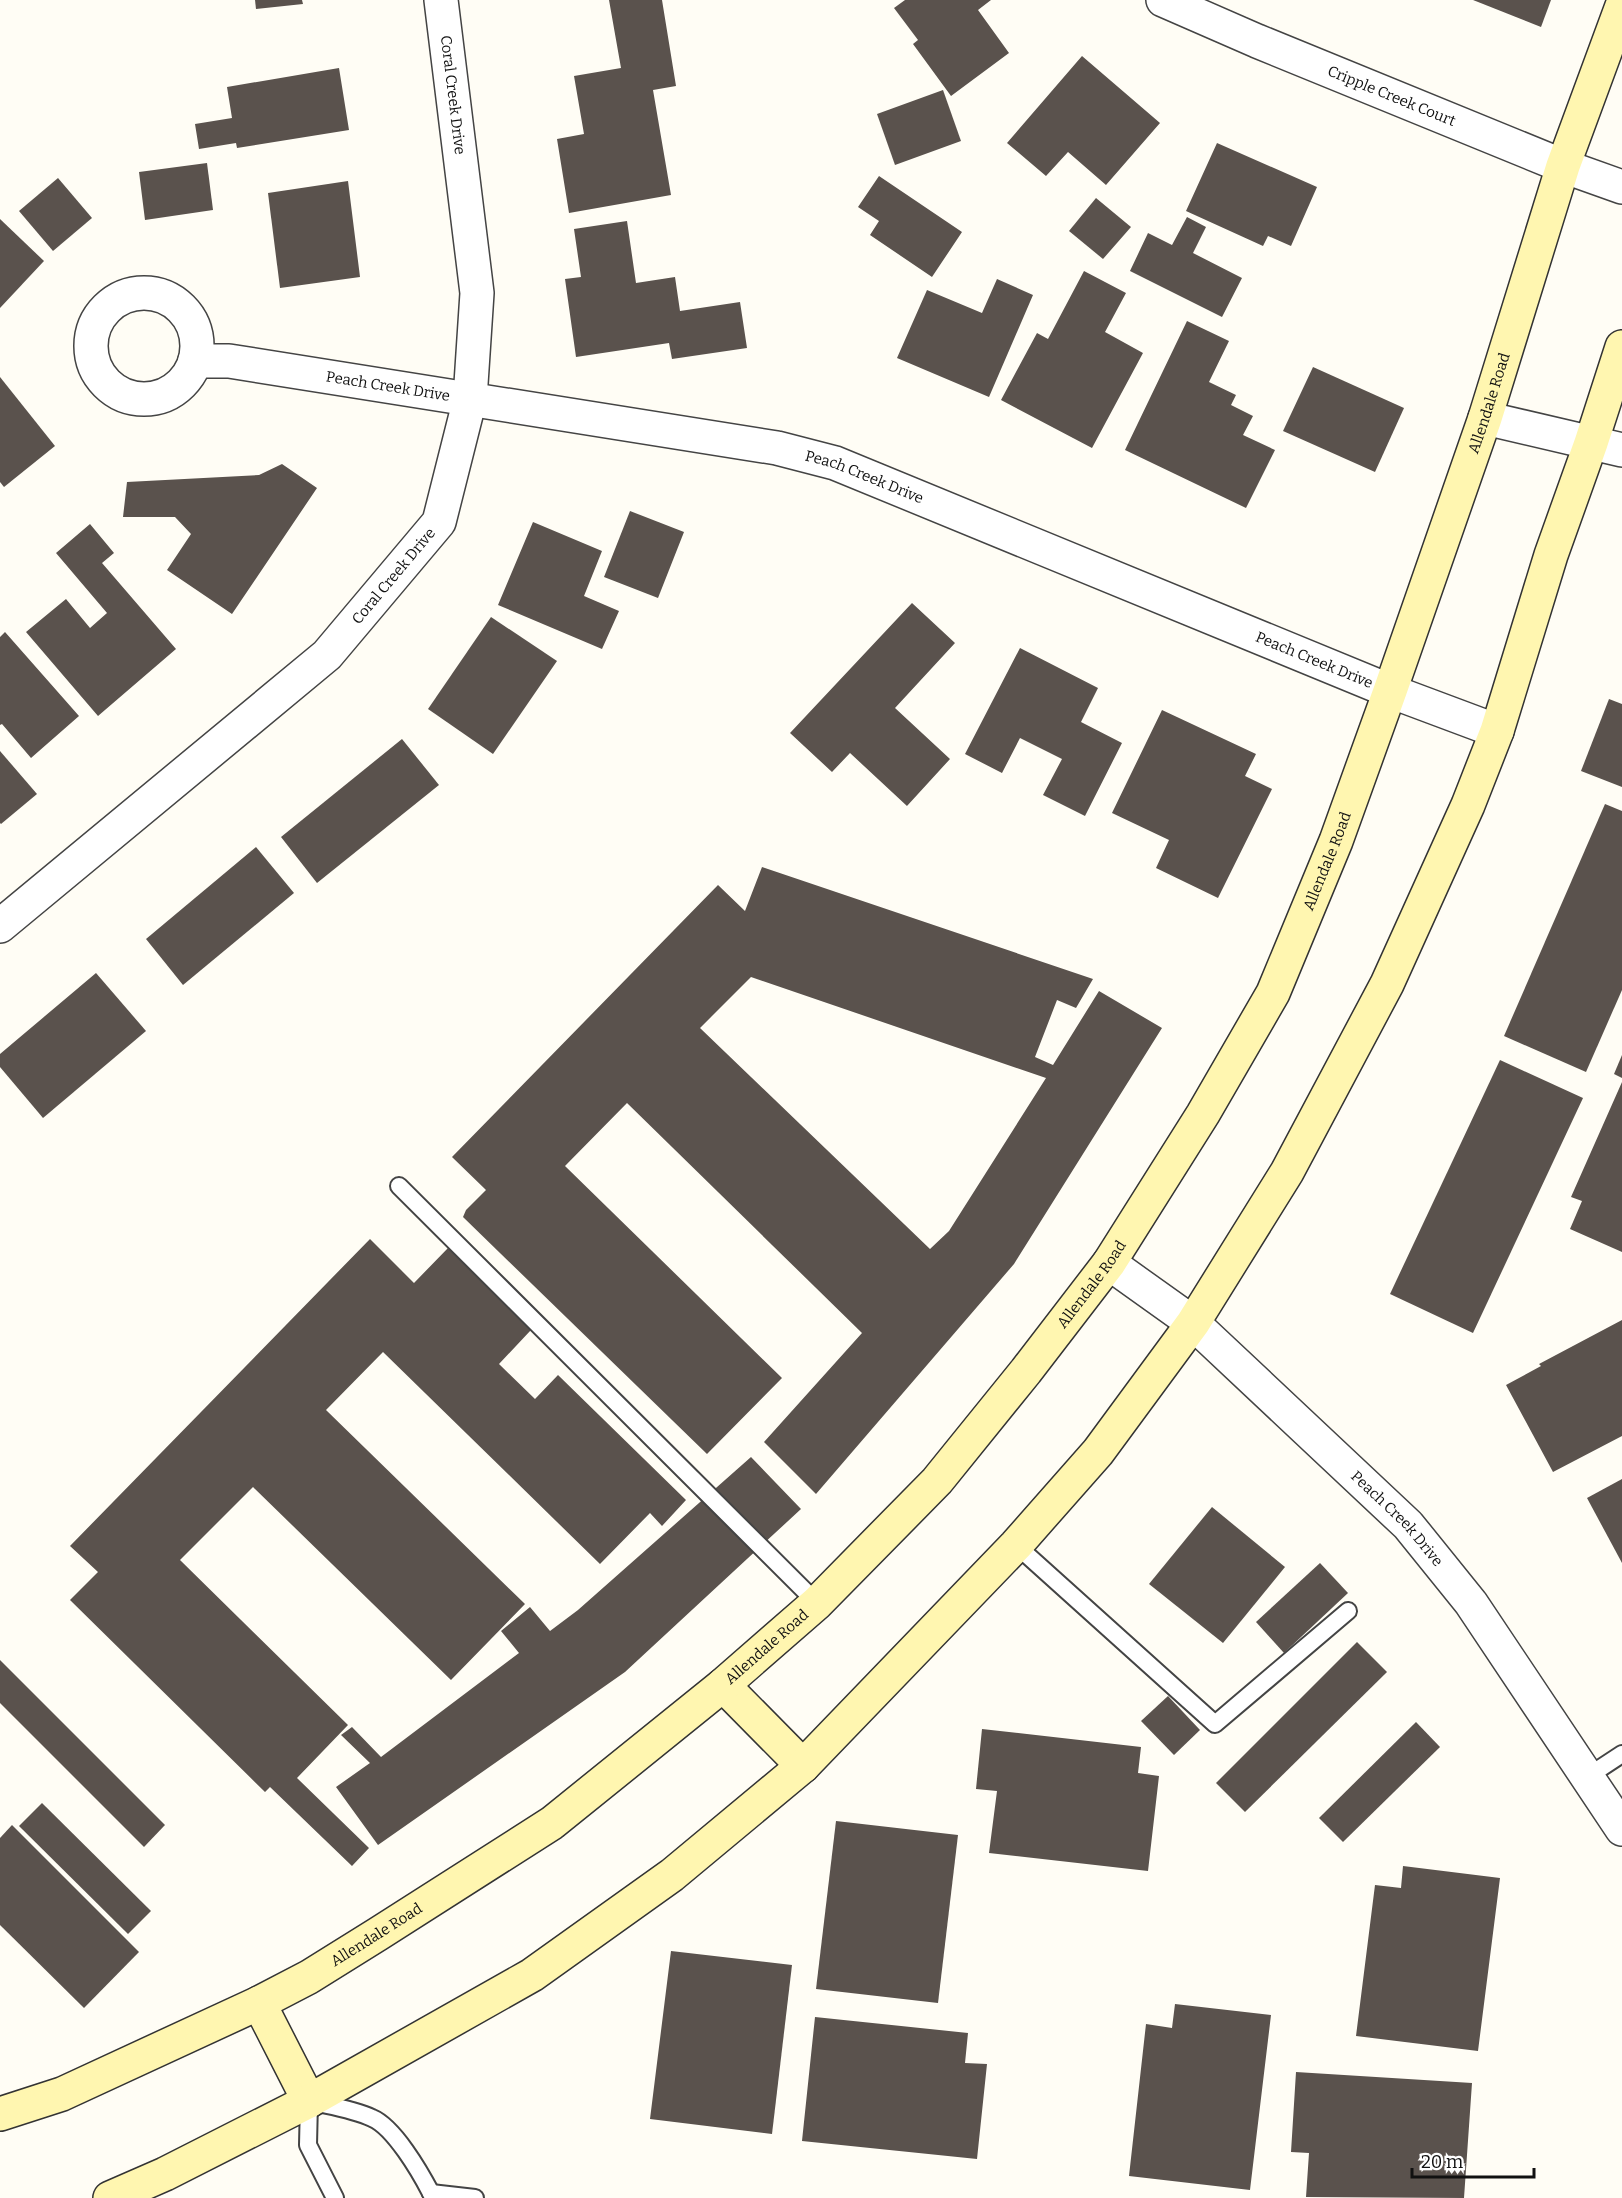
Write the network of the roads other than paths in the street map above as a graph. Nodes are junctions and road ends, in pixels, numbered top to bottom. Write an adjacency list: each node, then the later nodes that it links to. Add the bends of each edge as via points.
1 (441, 0): 8 (street, Coral Creek Drive, via 477,293)
2 (1163, 0): 4 (street, Cripple Creek Court)
3 (1622, 6): 4 (main road, Allendale Road)
4 (1563, 166): 5 (street, Cripple Creek Court); 9 (main road, Allendale Road)
5 (1622, 188)
6 (1622, 347): 10 (main road)
7 (195, 361): 8 (street, Peach Creek Drive, via 229,361)
8 (470, 399): 11 (street, Peach Creek Drive, via 777,448 835,463); 13 (street, Coral Creek Drive, via 439,522 327,655)
9 (1485, 418): 10 (street); 11 (main road, Allendale Road)
10 (1607, 447): 12 (main road, via 1551,555)
11 (1390, 692): 12 (street, Peach Creek Drive); 15 (main road, Allendale Road, via 1336,841 1273,993)
12 (1497, 731): 16 (main road, via 1387,984 1287,1172)
13 (0, 926)
14 (399, 1186): 18 (lane)
15 (1109, 1263): 16 (street, Peach Creek Drive); 18 (main road, Allendale Road, via 937,1481)
16 (1193, 1323): 17 (main road, via 1098,1452); 23 (street, Peach Creek Drive, via 1408,1525 1471,1603)
17 (1016, 1545): 19 (lane, via 1215,1724); 22 (main road)
18 (817, 1603): 20 (main road, Allendale Road)
19 (1348, 1611)
20 (723, 1685): 22 (main road); 25 (main road, Allendale Road, via 552,1823 309,1977)
21 (1622, 1754): 23 (lane)
22 (803, 1766): 26 (main road, via 672,1875 532,1975)
23 (1587, 1777): 24 (street, Peach Creek Drive)
24 (1622, 1829)
25 (259, 2003): 26 (main road); 27 (main road, Allendale Road, via 62,2094)
26 (309, 2101): 28 (lane, via 374,2118 416,2166); 29 (main road); 30 (lane, via 308,2145)
27 (0, 2114)
28 (430, 2196): 31 (lane)
29 (110, 2198)
30 (335, 2198)
31 (475, 2198)

